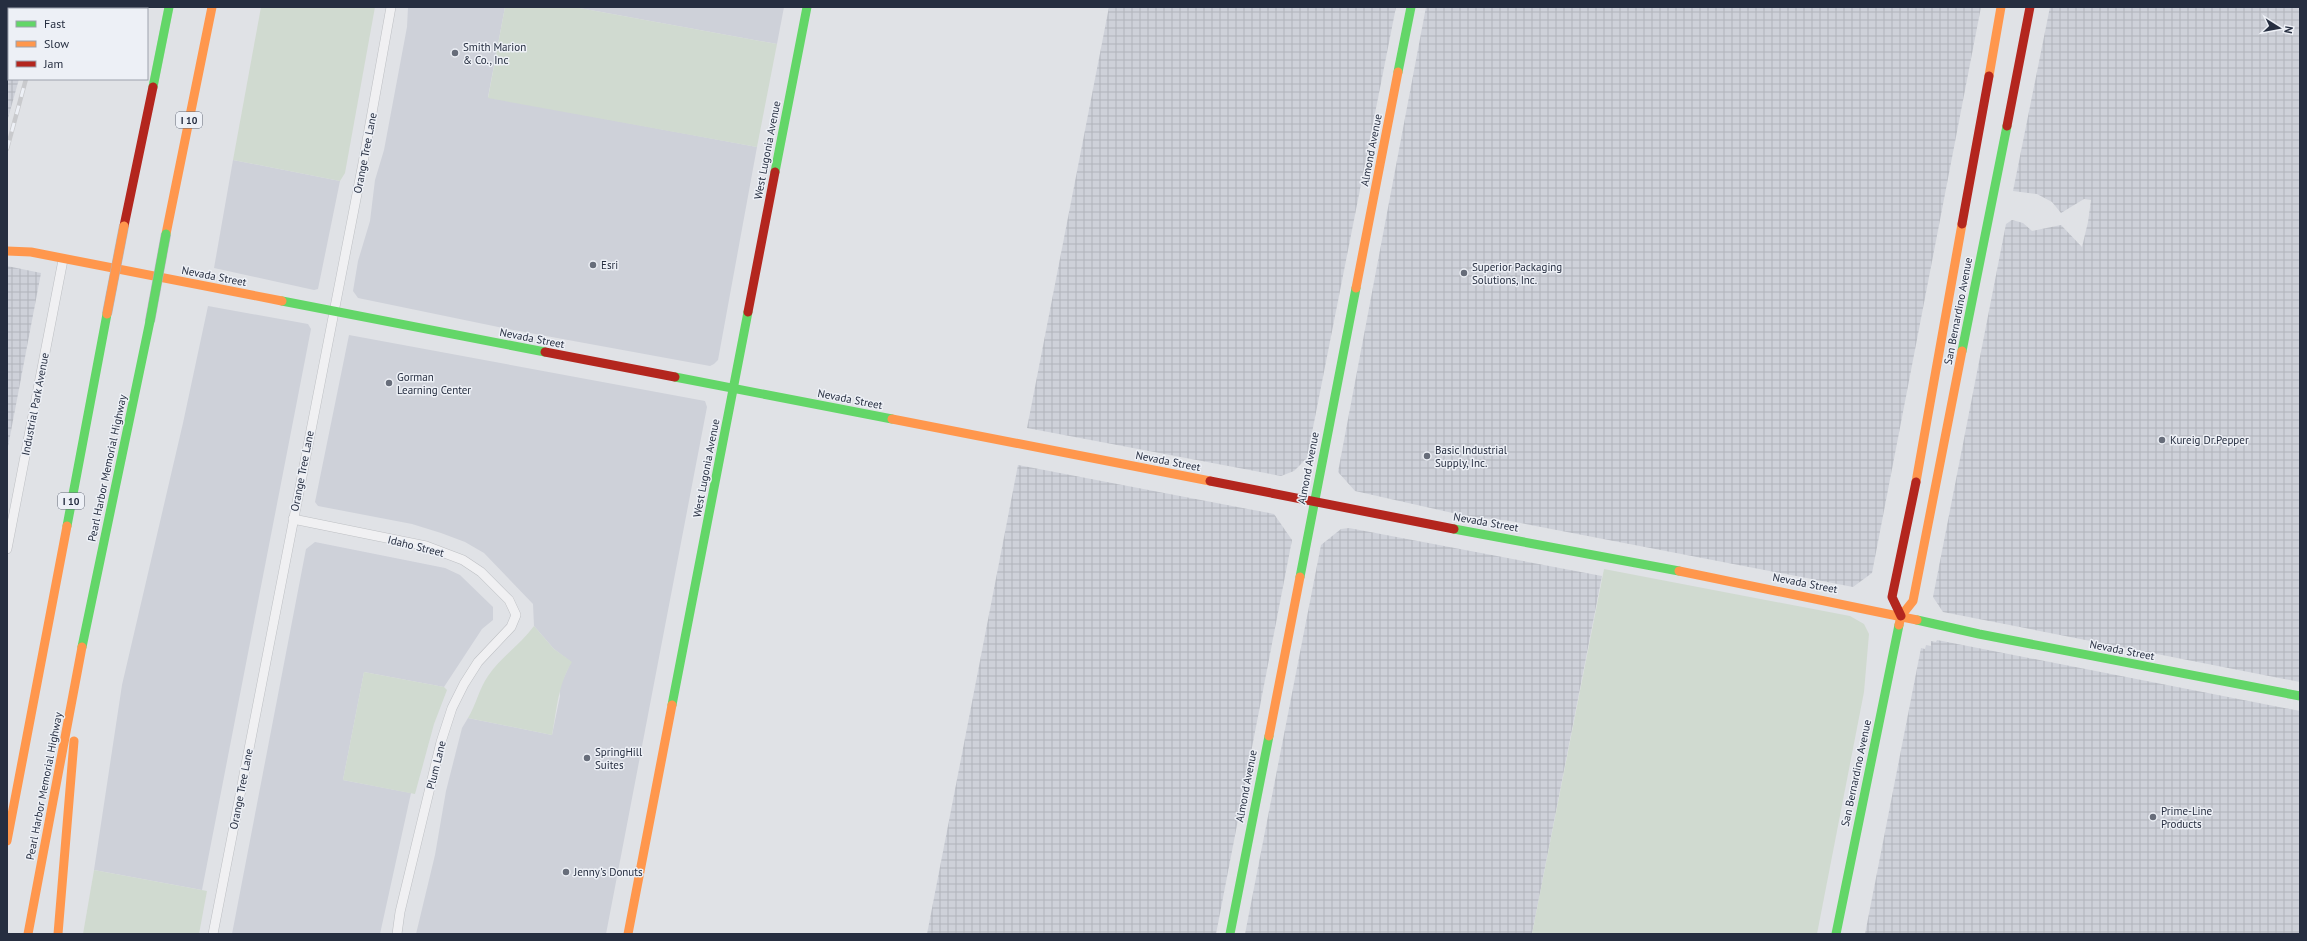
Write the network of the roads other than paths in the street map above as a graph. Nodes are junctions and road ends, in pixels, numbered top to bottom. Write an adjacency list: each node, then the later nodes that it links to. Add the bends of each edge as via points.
1 (169, 7): 20 (main road, I 10, bridge, via 124,226)
2 (212, 7): 19 (main road, Pearl Harbor Memorial Highway / I 10, bridge)
3 (391, 7): 12 (street, Orange Tree Lane)
4 (807, 7): 13 (main road, West Lugonia Avenue)
5 (1411, 7): 14 (main road, Almond Avenue)
6 (2002, 7): 18 (main road, San Bernardino Avenue, via 1919,466 1892,597)
7 (2030, 7): 18 (main road, San Bernardino Avenue, via 1914,601)
8 (7, 244): 10 (main road, Nevada Street)
9 (7, 251): 10 (main road, Nevada Street)
10 (31, 252): 11 (main road, Nevada Street)
11 (64, 260): 12 (main road, Nevada Street); 16 (street, Industrial Park Avenue)
12 (334, 312): 13 (main road, Nevada Street); 15 (street, Orange Tree Lane)
13 (734, 390): 14 (main road, Nevada Street); 28 (main road, West Lugonia Avenue)
14 (1314, 501): 18 (main road, Nevada Street, via 1587,552); 29 (main road, Almond Avenue)
15 (293, 519): 17 (street, Idaho Street, via 426,546 447,553 481,572 509,600); 26 (street, Orange Tree Lane)
16 (7, 549)
17 (516, 615): 27 (street, Plum Lane, via 511,627 478,662 452,708 441,742 400,912)
18 (1901, 616): 21 (main road, Nevada Street, via 1978,634); 30 (main road, San Bernardino Avenue)
19 (82, 646): 24 (main road, Pearl Harbor Memorial Highway / I 10); 25 (main road)
20 (36, 688): 22 (main road); 23 (main road, I 10)
21 (2300, 696)
22 (7, 792)
23 (7, 841)
24 (28, 934)
25 (58, 934)
26 (212, 934)
27 (398, 934)
28 (628, 934)
29 (1230, 934)
30 (1836, 934)

